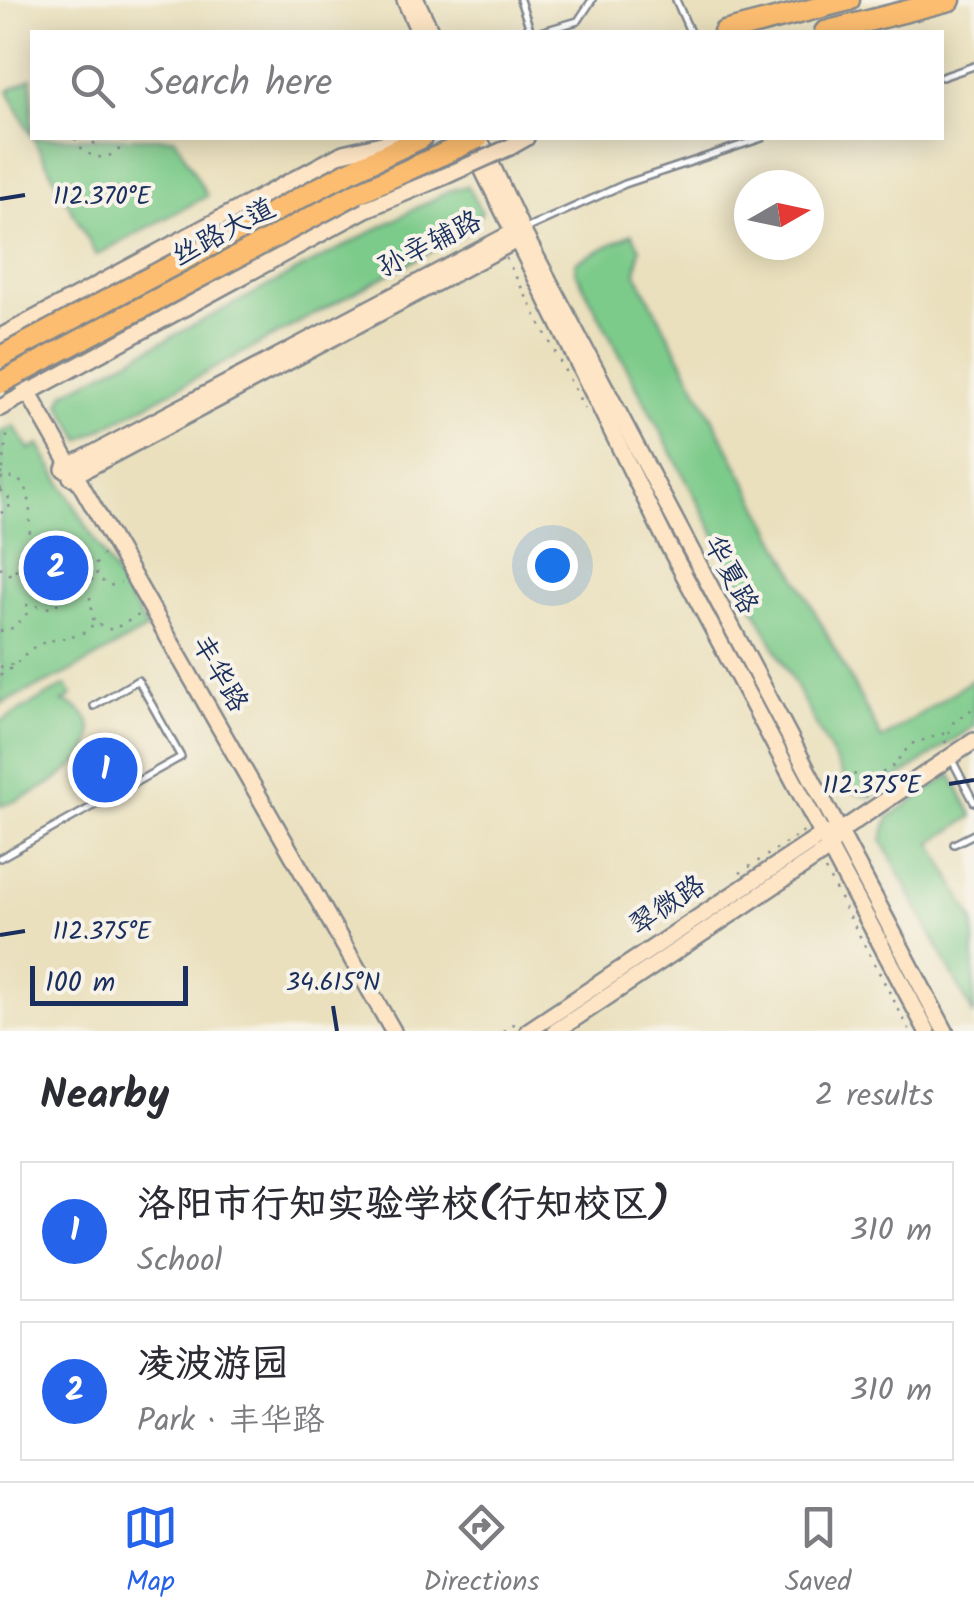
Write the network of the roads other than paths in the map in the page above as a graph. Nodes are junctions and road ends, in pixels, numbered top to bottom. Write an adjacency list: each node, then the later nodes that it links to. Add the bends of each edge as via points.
1 (404, 0): 8 (street)
2 (416, 0): 9 (street)
3 (520, 0): 10 (lane)
4 (592, 0): 11 (lane, via 578,21)
5 (676, 0): 12 (lane)
6 (849, 0): 13 (highway)
7 (950, 0): 14 (highway)
8 (419, 30)
9 (430, 30)
10 (529, 30)
11 (547, 30)
12 (689, 30)
13 (732, 30)
14 (832, 30)
15 (974, 66): 16 (lane)
16 (944, 76)
17 (398, 140): 26 (street, via 343,153)
18 (417, 140): 27 (highway, 丝路大道, bridge)
19 (468, 140): 25 (street, 华夏路)
20 (474, 140): 24 (highway, 丝路大道, bridge)
21 (480, 140): 25 (street, 华夏路)
22 (522, 140): 24 (street, bridge, via 443,177)
23 (756, 140): 25 (lane, via 624,184)
24 (361, 201): 28 (highway, 丝路大道, bridge); 29 (street)
25 (516, 234): 31 (street, 孙辛辅路); 36 (street, 华夏路); 37 (street, 华夏路)
26 (0, 340): 29 (street, 丰华路)
27 (0, 358): 29 (street, 丰华路)
28 (0, 383)
29 (27, 393): 30 (street); 31 (street, 丰华路)
30 (0, 408)
31 (70, 471): 42 (street, 丰华路); 43 (street, 丰华路)
32 (94, 706): 41 (lane, via 138,680 181,757)
33 (974, 741): 34 (street, 翠微路)
34 (948, 752): 35 (lane); 36 (street, 翠微路)
35 (974, 802)
36 (839, 832): 37 (street); 40 (street, 翠微路); 47 (street, 华夏路)
37 (819, 833): 40 (street, 华夏路); 44 (street, 翠微路)
38 (974, 834): 39 (lane)
39 (954, 844)
40 (829, 850): 45 (street, 翠微路); 46 (street, 华夏路)
41 (0, 858)
42 (384, 1031)
43 (393, 1031)
44 (528, 1031)
45 (556, 1031)
46 (927, 1031)
47 (945, 1031)

